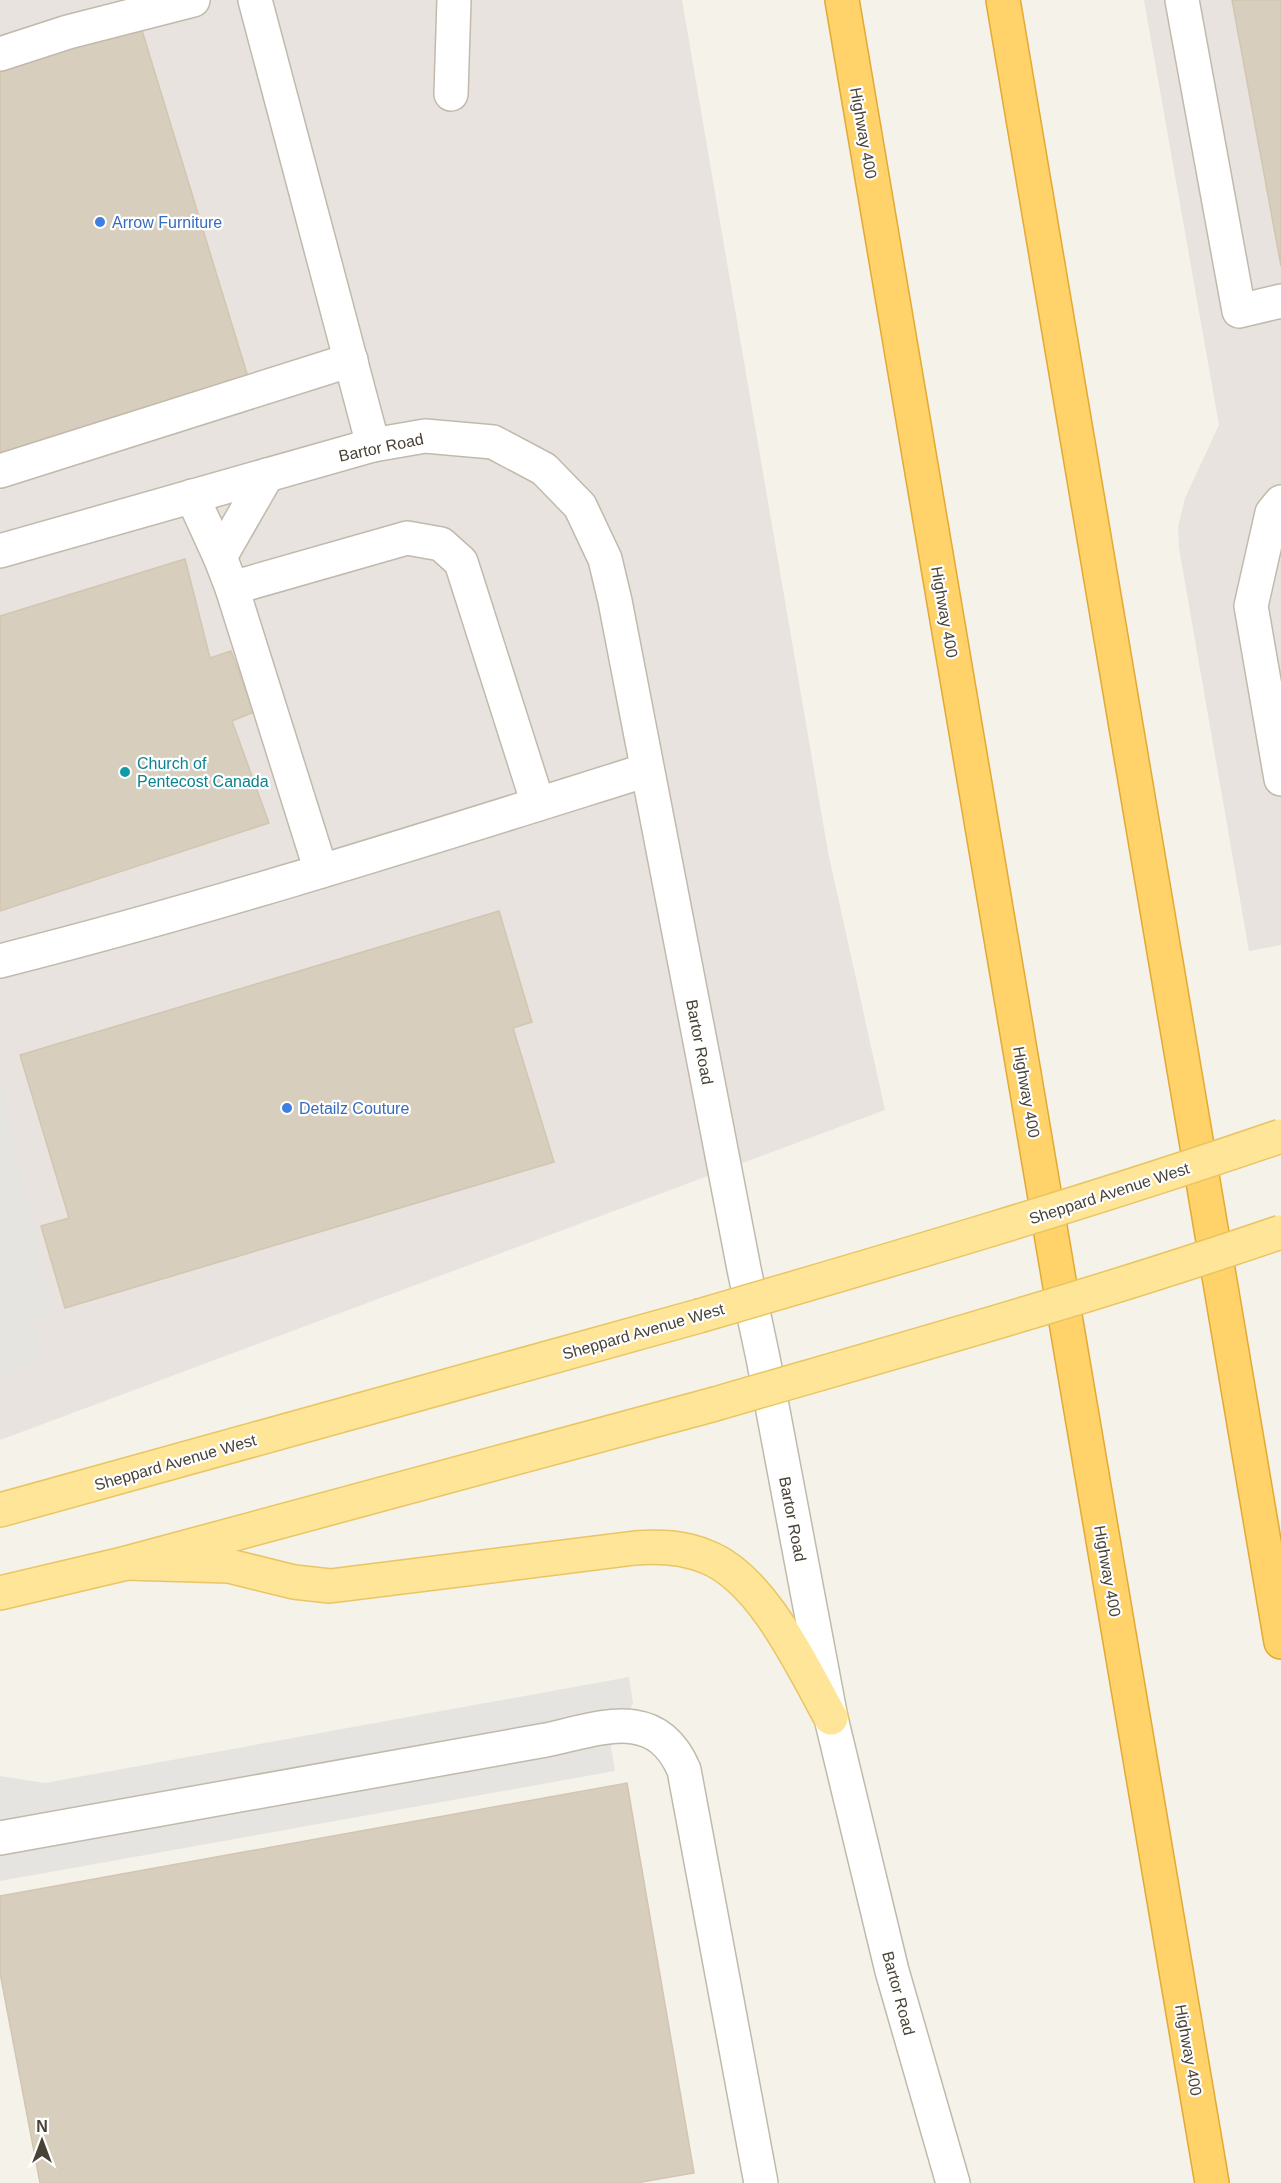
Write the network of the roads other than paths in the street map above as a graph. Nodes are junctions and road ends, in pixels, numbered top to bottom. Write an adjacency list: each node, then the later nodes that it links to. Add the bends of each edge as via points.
1 (193, 0): 7 (street)
2 (255, 0): 10 (street)
3 (454, 0): 8 (street)
4 (842, 0): 34 (highway, Highway 400)
5 (1003, 0): 29 (highway)
6 (1182, 0): 9 (street, via 1239,311)
7 (0, 54)
8 (451, 94)
9 (1281, 301)
10 (351, 360): 11 (street); 12 (street)
11 (373, 445): 13 (street, Bartor Road); 19 (street, Bartor Road, via 425,436 493,442 544,469 580,506 605,559)
12 (0, 471)
13 (267, 475): 14 (street, Bartor Road); 17 (street)
14 (192, 496): 16 (street, Bartor Road); 17 (street)
15 (1281, 502): 20 (street, via 1272,513 1251,606)
16 (0, 551)
17 (220, 557): 18 (street)
18 (232, 588): 21 (street, via 407,537 441,544 461,562); 22 (street)
19 (647, 770): 21 (street); 30 (street, Bartor Road)
20 (1281, 779)
21 (538, 804): 22 (street)
22 (321, 871): 23 (street)
23 (0, 961)
24 (1281, 1136): 26 (main road, Sheppard Avenue West, bridge, via 932,1249)
25 (1281, 1232): 27 (main road, bridge, via 1187,1265 715,1404)
26 (0, 1510)
27 (127, 1563): 28 (main road); 30 (main road, via 229,1566 294,1582 330,1586 635,1548 691,1551 725,1566 776,1619)
28 (0, 1593)
29 (1281, 1642)
30 (831, 1718): 33 (street, Bartor Road, via 892,1971)
31 (0, 1838): 32 (street, via 614,1725 653,1732 672,1747 684,1770)
32 (761, 2183)
33 (953, 2183)
34 (1212, 2183)

